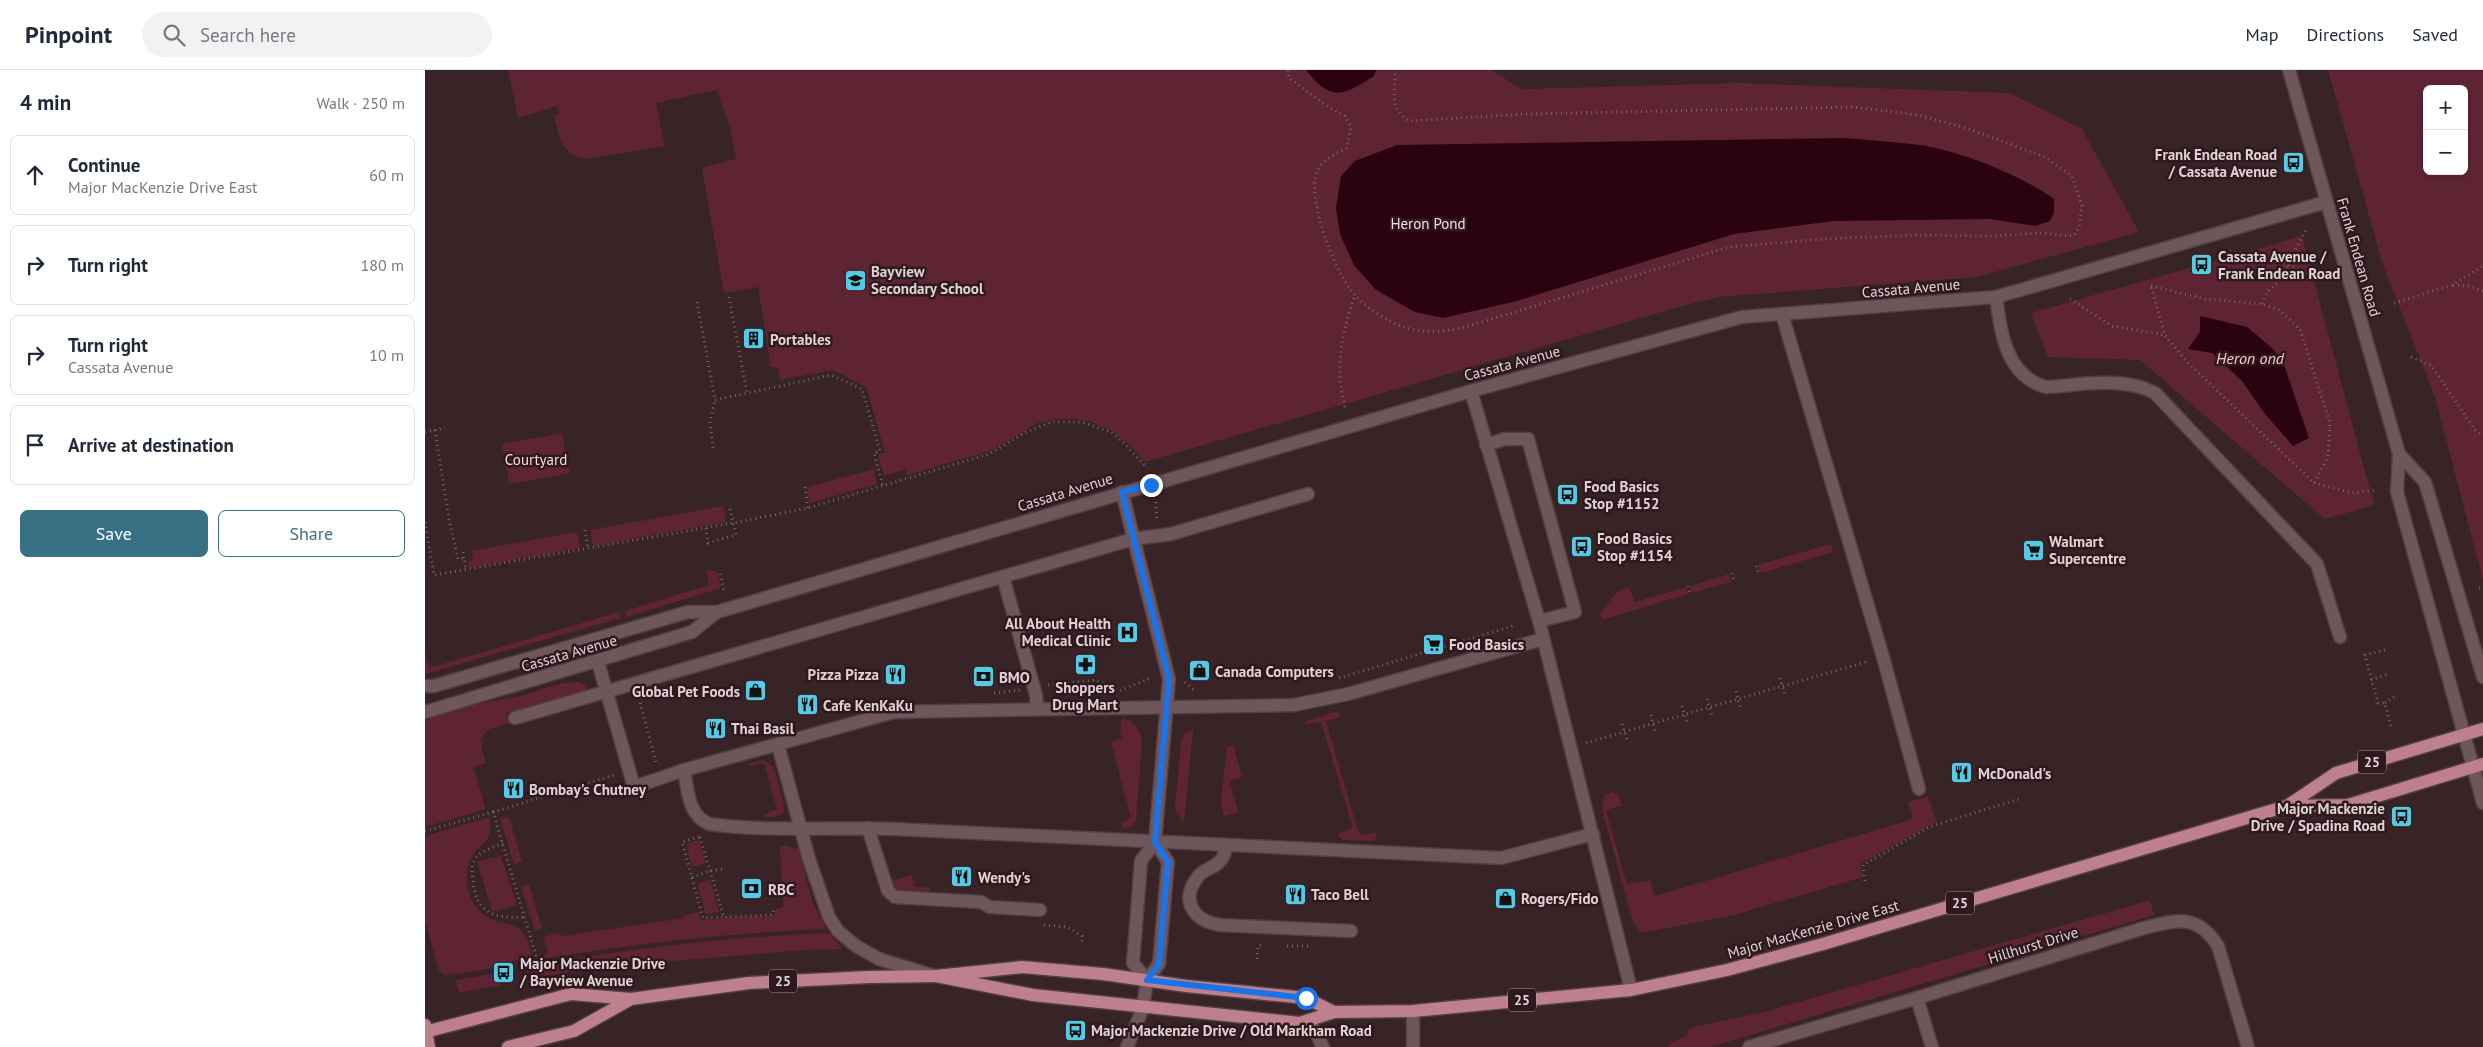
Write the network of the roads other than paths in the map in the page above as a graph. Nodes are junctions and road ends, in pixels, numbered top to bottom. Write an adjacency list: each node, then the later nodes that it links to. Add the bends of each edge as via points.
1 (2289, 70): 2 (street, Frank Endean Road)
2 (2326, 202): 3 (street, Cassata Avenue); 7 (street, Frank Endean Road)
3 (1996, 297): 4 (street, Cassata Avenue); 14 (street, via 2009,356 2015,367 2034,383 2046,386 2123,383 2141,385 2155,393 2317,564)
4 (1782, 314): 5 (street, Cassata Avenue, via 1742,317); 29 (street)
5 (1471, 391): 6 (street); 8 (street, Cassata Avenue)
6 (1486, 445): 13 (street); 13 (street, via 1505,438 1528,439 1575,612)
7 (2399, 454): 17 (street, Frank Endean Road, via 2425,482); 25 (street, Frank Endean Road, via 2397,492)
8 (1122, 492): 10 (street); 12 (street, Cassata Avenue)
9 (1308, 494): 10 (street, via 1171,534)
10 (1133, 539): 11 (street); 20 (street, via 1168,674)
11 (1003, 577): 19 (street); 21 (street, via 1036,694)
12 (717, 612): 16 (street, Cassata Avenue, via 692,632); 18 (street, Cassata Avenue, via 688,612)
13 (1539, 621): 15 (street)
14 (2341, 637)
15 (1543, 639): 20 (street, via 1348,694 1294,705); 34 (street)
16 (599, 662): 19 (street); 22 (street, Cassata Avenue)
17 (2483, 676)
18 (425, 686)
19 (607, 693): 23 (street); 28 (street, via 633,787)
20 (1168, 707): 21 (street); 35 (street)
21 (1037, 709): 26 (street, via 894,712)
22 (425, 712)
23 (515, 718)
24 (2483, 729): 25 (main road, Major MacKenzie Drive East / 25)
25 (2465, 735): 27 (street, Frank Endean Road); 31 (main road, Major MacKenzie Drive East / 25, via 2336,773)
26 (778, 745): 28 (street); 33 (street)
27 (2479, 766): 30 (street, Frank Endean Road); 31 (main road, Major MacKenzie Drive East / 25, via 2348,805)
28 (684, 770): 33 (street, via 691,808 700,820 721,826)
29 (1919, 789)
30 (2483, 803)
31 (2287, 806): 41 (main road, Major MacKenzie Drive East / 25, via 1823,944 1727,970)
32 (868, 828): 33 (street); 35 (street); 37 (street, via 888,892 895,897 981,902 990,907)
33 (801, 829): 39 (street, via 821,898 838,931 856,946 879,958)
34 (1593, 834): 36 (street, via 1501,858); 41 (street)
35 (1155, 842): 36 (street); 40 (street, via 1168,862 1159,964); 40 (street, via 1141,861 1133,963)
36 (1227, 844): 38 (street, via 1219,863 1203,872 1190,891 1192,907 1200,919 1220,925)
37 (1040, 910)
38 (1351, 931)
39 (936, 976): 40 (main road, Major MacKenzie Drive East / 25, via 1022,967); 43 (main road, Major MacKenzie Drive East / 25, via 749,983); 44 (main road, Major MacKenzie Drive East / 25, via 1033,995)
40 (1147, 980): 44 (street); 46 (main road, Major MacKenzie Drive East / 25, via 1306,998)
41 (1631, 990): 45 (main road, Major MacKenzie Drive East / 25)
42 (1917, 998): 54 (street, Hillhurst Drive); 55 (street); 56 (street, Hillhurst Drive, via 2143,928 2189,921 2210,933 2218,946)
43 (631, 999): 48 (main road, Major MacKenzie Drive East / 25, via 571,994); 50 (main road, Major MacKenzie Drive East / 25, via 574,1031)
44 (1143, 1008): 47 (main road, Major MacKenzie Drive East / 25, via 1300,1023); 51 (street)
45 (1413, 1011): 46 (main road, Major MacKenzie Drive East / 25); 53 (street)
46 (1334, 1012): 47 (main road, Major MacKenzie Drive East / 25)
47 (1309, 1020): 52 (street)
48 (426, 1030): 49 (main road)
49 (429, 1047)
50 (507, 1047)
51 (1127, 1047)
52 (1323, 1047)
53 (1413, 1047)
54 (1749, 1047)
55 (1932, 1047)
56 (2249, 1047)

